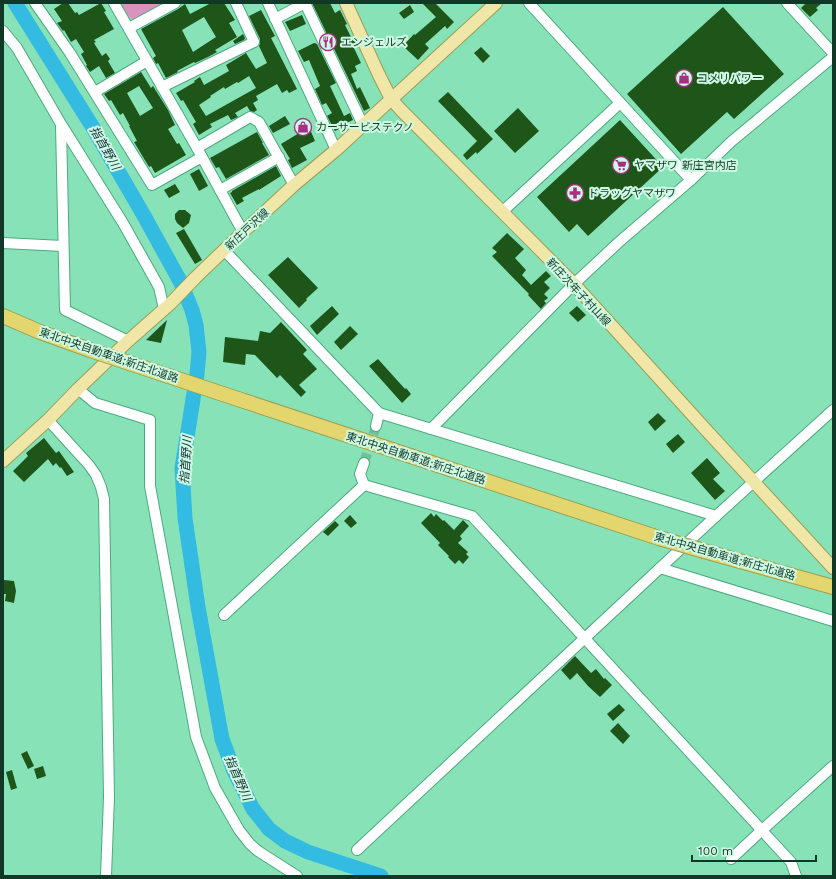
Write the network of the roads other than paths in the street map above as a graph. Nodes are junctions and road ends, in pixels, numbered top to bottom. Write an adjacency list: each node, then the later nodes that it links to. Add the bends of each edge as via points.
1 (35, 3): 18 (street)
2 (114, 3): 12 (street)
3 (175, 3): 12 (street)
4 (236, 3): 17 (street, via 254,42)
5 (268, 3): 11 (street)
6 (305, 3): 11 (street); 22 (street)
7 (346, 3): 19 (main road, 新庄次年子村山線)
8 (496, 3): 19 (main road, 新庄戸沢線)
9 (529, 3): 20 (street)
10 (788, 3): 14 (street)
11 (275, 19): 24 (street)
12 (129, 28): 16 (street)
13 (3, 31): 21 (street, via 18,48)
14 (833, 53)
15 (833, 57): 27 (street, via 732,141)
16 (148, 61): 17 (street); 18 (street)
17 (162, 87): 23 (street)
18 (95, 92): 25 (street, via 152,185)
19 (392, 99): 22 (main road, 新庄戸沢線); 30 (main road, 新庄次年子村山線)
20 (620, 103): 27 (street); 30 (street)
21 (61, 124): 33 (street); 36 (street, via 123,223)
22 (363, 125): 24 (main road, 新庄戸沢線)
23 (197, 148): 25 (street); 26 (street, via 250,118 259,122)
24 (336, 150): 28 (main road, 新庄戸沢線)
25 (202, 157): 29 (street)
26 (279, 157): 28 (street); 29 (street)
27 (691, 180): 35 (street)
28 (294, 185): 31 (main road, 新庄戸沢線)
29 (220, 190): 31 (street)
30 (502, 212): 35 (main road, 新庄次年子村山線)
31 (244, 232): 34 (main road, 新庄戸沢線)
32 (3, 243): 33 (street)
33 (63, 246): 38 (street, via 64,310)
34 (224, 250): 36 (main road, 新庄戸沢線); 41 (street)
35 (574, 284): 44 (street); 47 (main road, 新庄次年子村山線)
36 (167, 307): 38 (main road, 新庄戸沢線)
37 (3, 316): 52 (highway, 東北中央自動車道;新庄北道路, bridge, via 90,350 658,538)
38 (128, 341): 39 (main road, 新庄戸沢線)
39 (78, 389): 42 (main road, 新庄戸沢線); 61 (street, via 95,403 150,420 150,486 196,737 215,788 239,830 258,851)
40 (833, 410): 47 (street)
41 (379, 413): 43 (street); 44 (street)
42 (48, 420): 45 (main road, 新庄戸沢線); 60 (street, via 90,465 104,499 109,797)
43 (376, 426)
44 (431, 429): 49 (street)
45 (3, 461)
46 (364, 463): 48 (street, via 360,474)
47 (754, 481): 49 (street); 51 (main road, 新庄次年子村山線)
48 (364, 485): 53 (street); 55 (street, via 472,516)
49 (716, 516): 50 (street)
50 (660, 568): 54 (street); 55 (street)
51 (833, 568)
52 (833, 587)
53 (224, 615)
54 (833, 621)
55 (584, 638): 57 (street); 58 (street)
56 (833, 766): 57 (street)
57 (761, 831): 59 (street); 62 (street, via 791,862)
58 (357, 850)
59 (731, 859)
60 (106, 876)
61 (297, 876)
62 (796, 876)

